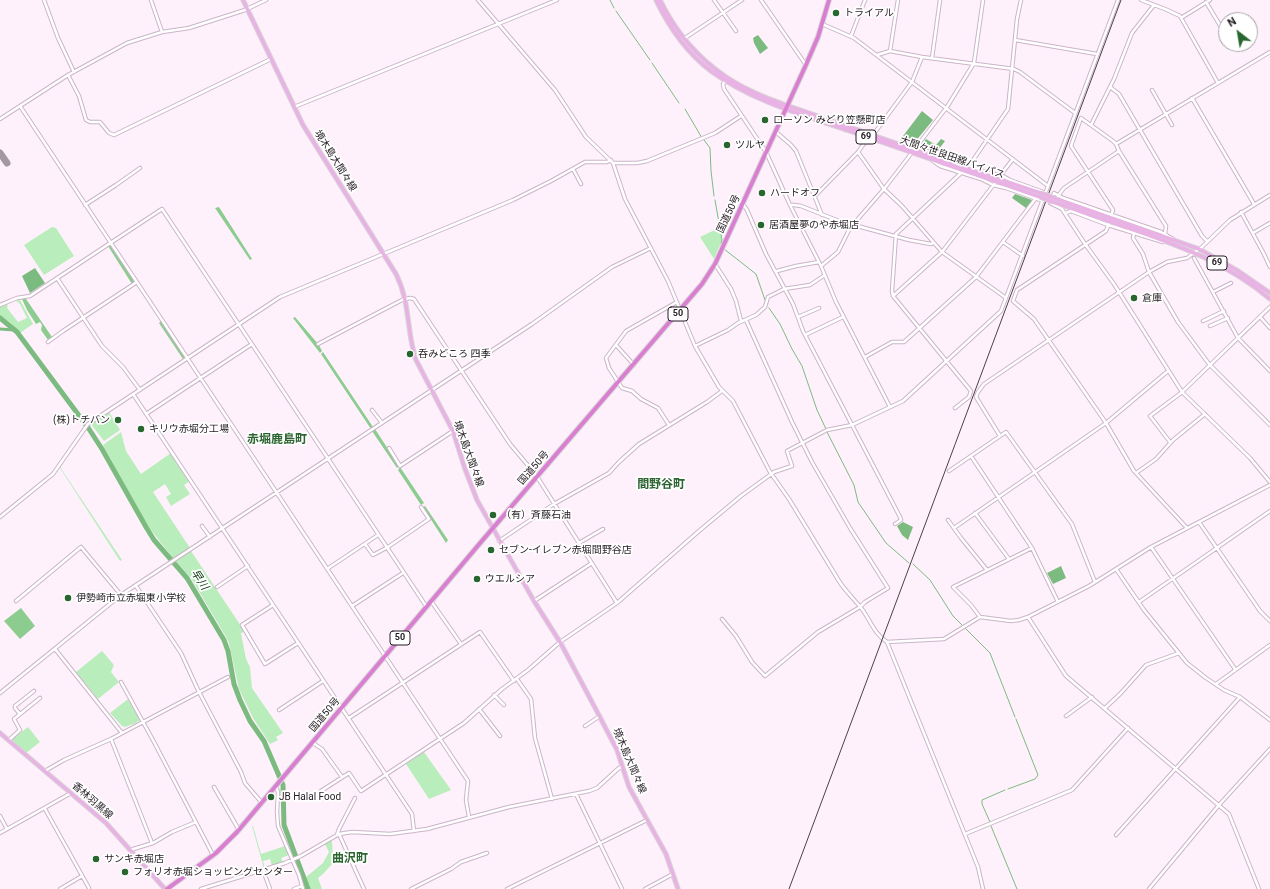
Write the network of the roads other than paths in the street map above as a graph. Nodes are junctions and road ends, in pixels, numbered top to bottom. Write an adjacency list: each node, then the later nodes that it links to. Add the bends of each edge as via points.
1 (44, 0): 44 (street)
2 (152, 0): 30 (street)
3 (243, 0): 23 (main road, 境木島大間々線)
4 (266, 0): 23 (street)
5 (478, 0): 27 (street)
6 (557, 0): 27 (street)
7 (656, 0): 46 (main road, 大間々世良田線バイパス / 69, via 668,24 688,50)
8 (660, 0): 32 (main road, 大間々世良田線バイパス / 69)
9 (714, 0): 24 (street)
10 (742, 0): 24 (street)
11 (761, 0): 42 (street)
12 (829, 0): 28 (highway, 国道50号 / 50)
13 (865, 0): 31 (street)
14 (898, 0): 34 (street)
15 (940, 0): 39 (street)
16 (983, 0): 41 (street)
17 (1021, 0): 33 (street)
18 (1118, 0): 36 (street)
19 (1140, 0): 22 (street)
20 (1210, 0): 21 (street)
21 (1206, 2): 25 (street); 26 (street)
22 (1154, 5): 25 (street); 49 (street, via 1132,33)
23 (248, 8): 30 (street, via 189,28); 40 (main road, 境木島大間々線)
24 (723, 12): 29 (street); 32 (street)
25 (1181, 18): 48 (street)
26 (1218, 23)
27 (499, 24): 53 (street); 74 (street, via 555,90 586,137)
28 (822, 24): 31 (street); 42 (highway, 国道50号 / 50)
29 (736, 30)
30 (162, 32): 44 (street, via 124,45)
31 (851, 36): 37 (street)
32 (684, 38): 54 (main road, 大間々世良田線バイパス / 69, via 698,54 728,78)
33 (1015, 40): 36 (street); 43 (street)
34 (890, 51): 37 (street); 38 (street)
35 (1270, 52): 48 (street)
36 (1097, 54): 56 (street)
37 (877, 56): 47 (street)
38 (922, 57): 39 (street); 47 (street)
39 (932, 58): 41 (street)
40 (271, 59): 45 (street, via 114,135 100,122 86,120 79,96); 53 (main road, 境木島大間々線)
41 (974, 63): 43 (street); 55 (street)
42 (806, 65): 54 (highway, 国道50号 / 50)
43 (1012, 68): 56 (street); 66 (street, via 1008,109)
44 (74, 72): 45 (street)
45 (68, 75): 52 (street)
46 (725, 81): 54 (main road, 大間々世良田線バイパス / 69, via 750,94); 58 (street, via 724,89)
47 (912, 82): 55 (street); 64 (street)
48 (1218, 83): 51 (street)
49 (1110, 88): 60 (street); 62 (street, via 1119,94)
50 (1152, 90): 57 (street)
51 (1192, 98): 57 (street); 94 (street)
52 (20, 106): 59 (street); 95 (street)
53 (293, 107): 120 (main road, 境木島大間々線)
54 (787, 107): 63 (highway, 国道50号 / 50); 64 (main road, 大間々世良田線バイパス / 69); 65 (main road, 大間々世良田線バイパス / 69)
55 (945, 108): 66 (street); 68 (street)
56 (1075, 113): 85 (street)
57 (1166, 114): 61 (street); 62 (street)
58 (741, 116): 70 (street); 76 (street, via 715,133 647,161)
59 (0, 119)
60 (1091, 125): 67 (street); 80 (street, via 1080,119 1071,144)
61 (1172, 125)
62 (1140, 129): 67 (street); 110 (street)
63 (776, 132): 70 (highway, 国道50号 / 50); 89 (street, via 796,151)
64 (873, 135): 68 (main road, 大間々世良田線バイパス / 69)
65 (868, 138): 68 (main road, 大間々世良田線バイパス / 69); 71 (street)
66 (986, 139): 73 (street); 77 (street)
67 (1117, 143): 69 (street)
68 (913, 151): 72 (main road, 大間々世良田線バイパス / 69); 75 (main road, 大間々世良田線バイパス / 69); 86 (street)
69 (1119, 151): 80 (street); 107 (street, via 1166,226)
70 (766, 152): 93 (highway, 国道50号 / 50); 96 (street)
71 (858, 152): 86 (street); 89 (street)
72 (936, 157): 77 (street); 90 (main road, 大間々世良田線バイパス / 69)
73 (1013, 159): 82 (street); 85 (street)
74 (611, 160): 76 (street); 79 (street, via 586,162)
75 (932, 160): 81 (street); 90 (main road, 大間々世良田線バイパス / 69)
76 (613, 163): 116 (street, via 625,199)
77 (969, 166): 82 (street)
78 (140, 168): 95 (street)
79 (573, 169): 83 (street); 120 (street, via 513,200)
80 (1088, 172): 91 (street, via 1064,188); 100 (street, via 1113,210)
81 (961, 173): 84 (street); 101 (street)
82 (1000, 176): 87 (street)
83 (581, 184)
84 (994, 184): 90 (street); 118 (street)
85 (1048, 186): 87 (street)
86 (884, 189): 101 (street); 103 (street)
87 (1046, 193): 92 (street)
88 (1270, 195): 94 (street)
89 (815, 196): 99 (street)
90 (1039, 196): 91 (main road, 大間々世良田線バイパス / 69, bridge); 92 (street); 111 (street)
91 (1055, 199): 98 (street, via 1054,193 1050,203 1062,208); 100 (street); 109 (main road, 大間々世良田線バイパス / 69); 114 (main road, 大間々世良田線バイパス / 69)
92 (1043, 201): 121 (street)
93 (743, 204): 124 (highway, 国道50号 / 50); 127 (street, via 766,254)
94 (1254, 204): 97 (street)
95 (86, 205): 112 (street)
96 (790, 205): 99 (street, via 797,205); 123 (street)
97 (1241, 212): 106 (street); 110 (street)
98 (1066, 213): 104 (street, via 1071,211); 115 (street)
99 (822, 215): 103 (street)
100 (1112, 215): 107 (street)
101 (913, 219): 108 (street); 113 (street)
102 (1270, 223): 106 (street)
103 (853, 224): 108 (street); 125 (street, via 838,252)
104 (1108, 224): 105 (street); 115 (street, via 1106,231)
105 (1134, 233): 114 (street); 128 (street, via 1133,238 1143,254)
106 (1253, 233): 126 (street)
107 (1165, 234): 109 (street)
108 (895, 236): 113 (street); 138 (street)
109 (1174, 240): 117 (main road, 大間々世良田線バイパス / 69)
110 (1207, 241): 117 (street)
111 (1003, 242): 121 (street); 130 (street)
112 (111, 243): 131 (street); 132 (street); 156 (street, via 162,209)
113 (933, 243): 118 (street)
114 (1170, 243): 119 (main road, 大間々世良田線バイパス / 69)
115 (1085, 244): 136 (street); 162 (street, via 1018,290 1013,299 1034,319)
116 (651, 248): 142 (street); 173 (street, via 612,267)
117 (1199, 249): 119 (street); 137 (main road, 大間々世良田線バイパス / 69, via 1245,275)
118 (942, 252): 130 (street); 138 (street)
119 (1194, 252): 128 (street, via 1183,260 1167,262); 141 (main road, 大間々世良田線バイパス / 69, via 1249,282)
120 (383, 253): 139 (main road, 境木島大間々線, via 396,274); 156 (street, via 283,295)
121 (1023, 256): 140 (street)
122 (1194, 258): 135 (street)
123 (819, 262): 125 (street); 127 (street)
124 (715, 264): 146 (highway, 国道50号 / 50); 154 (street, via 731,289)
125 (821, 266): 129 (street)
126 (1270, 267)
127 (777, 271): 134 (street)
128 (1149, 272): 136 (street); 171 (street, via 1178,322)
129 (825, 275): 134 (street, via 810,285); 150 (street)
130 (976, 277): 140 (street); 158 (street)
131 (57, 278): 143 (street, via 28,297 17,298); 148 (street)
132 (137, 282): 148 (street); 169 (street)
133 (1231, 283): 135 (street)
134 (786, 289): 149 (street); 153 (street, via 768,297 765,308)
135 (1213, 292): 147 (street)
136 (1119, 293): 162 (street); 174 (street)
137 (1270, 293)
138 (893, 296): 158 (street)
139 (405, 298): 165 (street); 173 (street, via 414,299); 179 (main road, 境木島大間々線, via 412,348)
140 (1006, 298): 170 (street, via 1001,311)
141 (1270, 299)
142 (676, 302): 146 (street); 166 (street, via 628,330)
143 (0, 305)
144 (1270, 307): 151 (street)
145 (818, 308): 149 (street)
146 (680, 311): 167 (street); 172 (highway, 国道50号 / 50)
147 (1224, 311): 152 (street); 155 (street)
148 (84, 317): 163 (street); 178 (street, via 102,346 124,367)
149 (798, 317): 160 (street)
150 (843, 317): 160 (street); 168 (street)
151 (1260, 317): 159 (street); 161 (street)
152 (1228, 318): 157 (street); 161 (street)
153 (746, 320): 154 (street); 196 (street)
154 (741, 321): 167 (street)
155 (1203, 321)
156 (239, 324): 164 (street); 169 (street)
157 (1210, 326)
158 (920, 328): 168 (street, via 904,342 892,342); 170 (street)
159 (1270, 328)
160 (805, 335): 191 (street)
161 (1238, 338): 171 (street); 175 (street)
162 (1048, 340): 189 (street); 194 (street, via 984,384 978,392 977,399)
163 (48, 342)
164 (252, 344): 176 (street); 199 (street)
165 (318, 344)
166 (616, 345): 172 (street); 177 (street, via 606,358)
167 (695, 346): 180 (street)
168 (864, 357): 183 (street)
169 (187, 358): 176 (street); 178 (street)
170 (946, 361): 183 (street, via 904,400); 184 (street, via 971,391 969,397)
171 (1210, 364): 181 (street); 192 (street)
172 (634, 365): 177 (highway, 国道50号 / 50)
173 (461, 371): 179 (street); 204 (street, via 510,444)
174 (1168, 371): 181 (street); 189 (street)
175 (1270, 371)
176 (200, 378): 186 (street); 206 (street)
177 (618, 383): 190 (street, via 623,389 632,391 658,408); 204 (highway, 国道50号 / 50)
178 (140, 390): 182 (street)
179 (431, 390): 188 (street); 193 (main road, 境木島大間々線)
180 (722, 391): 190 (street); 203 (street, via 738,409)
181 (1182, 392): 187 (street); 195 (street, via 1150,416)
182 (133, 394): 186 (street); 212 (street, via 88,424 53,474)
183 (890, 407): 191 (street)
184 (955, 408)
185 (372, 410): 188 (street)
186 (146, 414): 217 (street)
187 (1205, 414): 195 (street); 205 (street, via 1256,465)
188 (382, 423): 199 (street)
189 (1106, 423): 201 (street); 202 (street)
190 (669, 425): 208 (street, via 640,444 611,472)
191 (852, 425): 196 (street, via 828,430); 215 (street, via 901,519)
192 (1270, 426)
193 (453, 431): 197 (street, via 400,466); 218 (main road, 境木島大間々線, via 475,496)
194 (1000, 436): 198 (street); 201 (street, via 1006,432)
195 (1170, 442): 202 (street, via 1156,458)
196 (802, 443): 203 (street, via 787,451 792,466); 252 (street, via 850,528 888,588)
197 (389, 448)
198 (971, 456): 200 (street); 207 (street)
199 (328, 459): 206 (street); 222 (street)
200 (950, 471)
201 (1036, 471): 207 (street); 239 (street, via 1072,524)
202 (1136, 473): 220 (street)
203 (771, 474): 248 (street, via 712,520); 252 (street, via 848,594)
204 (537, 477): 208 (street); 218 (highway, 国道50号 / 50)
205 (1270, 484): 214 (street)
206 (277, 493): 217 (street); 234 (street)
207 (998, 497): 211 (street); 229 (street)
208 (554, 504): 224 (street); 226 (street)
209 (421, 507): 228 (street, via 429,519)
210 (1270, 511): 230 (street)
211 (976, 512): 219 (street); 231 (street)
212 (0, 517)
213 (948, 520): 219 (street)
214 (1199, 522): 220 (street); 230 (street)
215 (895, 524)
216 (202, 526): 223 (street)
217 (223, 528): 223 (street); 233 (street)
218 (492, 528): 224 (main road, 境木島大間々線); 244 (highway, 国道50号 / 50)
219 (954, 528): 236 (street)
220 (1187, 528): 227 (street)
221 (603, 529): 226 (street)
222 (378, 535): 225 (street); 228 (street)
223 (210, 537): 240 (street)
224 (499, 541): 245 (main road, 境木島大間々線)
225 (365, 544): 228 (street, via 373,555); 234 (street)
226 (579, 544): 232 (street)
227 (1151, 547): 235 (street); 238 (street)
228 (386, 548): 237 (street)
229 (1032, 548): 231 (street); 246 (street)
230 (1216, 548): 238 (street); 256 (street)
231 (1009, 560): 236 (street)
232 (592, 563): 245 (street); 248 (street)
233 (248, 566): 241 (street); 249 (street)
234 (327, 569): 250 (street)
235 (1116, 569): 239 (street); 247 (street)
236 (987, 570): 253 (street, via 953,586)
237 (404, 573): 250 (street); 251 (street)
238 (1172, 578): 247 (street); 265 (street)
239 (1095, 582): 246 (street)
240 (136, 586): 242 (street); 273 (street, via 181,653)
241 (217, 587)
242 (121, 596): 243 (street, via 81,547); 262 (street)
243 (16, 601)
244 (431, 601): 251 (highway, 国道50号 / 50); 260 (street)
245 (534, 601): 257 (main road, 境木島大間々線)
246 (1058, 602): 254 (street)
247 (1138, 602): 263 (street)
248 (617, 603): 257 (street)
249 (273, 604): 259 (street); 259 (street, via 242,625 265,664)
250 (352, 606): 264 (street)
251 (427, 607): 264 (highway, 国道50号 / 50)
252 (860, 607): 255 (street, via 818,632 765,676 755,667); 258 (street, via 877,634)
253 (980, 617): 254 (street, via 1011,621); 258 (street, via 944,639)
254 (1028, 617): 276 (street, via 1064,673)
255 (722, 619)
256 (1270, 621)
257 (560, 642): 267 (street); 285 (main road, 境木島大間々線)
258 (887, 642): 324 (street)
259 (298, 643): 268 (street)
260 (461, 644): 267 (street, via 481,632); 270 (street)
261 (1270, 645): 265 (street)
262 (55, 648): 274 (street); 293 (street)
263 (1179, 653): 271 (street, via 1196,671); 281 (street, via 1146,665)
264 (385, 656): 270 (street); 280 (highway, 国道50号 / 50)
265 (1235, 670): 271 (street)
266 (228, 677): 273 (street)
267 (515, 680): 275 (street); 311 (street, via 531,699 535,738)
268 (323, 681): 280 (street); 283 (street)
269 (121, 682): 289 (street)
270 (402, 682): 287 (street); 296 (street)
271 (1216, 684): 277 (street)
272 (34, 691): 284 (street, via 15,707)
273 (199, 692): 289 (street); 312 (street, via 245,783)
274 (0, 693)
275 (494, 695): 279 (street); 282 (street)
276 (1092, 697): 281 (street); 286 (street)
277 (1240, 697): 288 (street); 301 (street)
278 (40, 698): 284 (street)
279 (504, 704)
280 (342, 708): 287 (street); 298 (highway, 国道50号 / 50)
281 (1105, 708): 291 (street)
282 (479, 709): 294 (street); 296 (street)
283 (279, 710)
284 (20, 714): 297 (street, via 14,720 20,730)
285 (600, 716): 290 (street); 300 (main road, 境木島大間々線)
286 (1066, 716)
287 (349, 718): 303 (street)
288 (1270, 720)
289 (143, 722): 293 (street); 318 (street)
290 (585, 726)
291 (1128, 728): 301 (street); 324 (street, via 1072,790)
292 (0, 733): 297 (main road, 香林羽黒線)
293 (122, 733): 295 (street)
294 (500, 736)
295 (111, 739): 302 (street); 327 (street)
296 (441, 740): 303 (street); 316 (street, via 468,781 466,800)
297 (8, 741): 302 (main road, 香林羽黒線)
298 (313, 743): 304 (street, via 324,751); 305 (highway, 国道50号 / 50)
299 (1270, 749): 313 (street)
300 (622, 766): 309 (street, via 594,790); 317 (main road, 境木島大間々線, via 629,787)
301 (1176, 769): 313 (street); 325 (street)
302 (44, 771): 308 (main road, 香林羽黒線)
303 (386, 775): 304 (street, via 361,791 349,773); 321 (street, via 413,815)
304 (342, 777): 307 (street)
305 (277, 786): 312 (highway, 国道50号 / 50); 331 (street, via 277,822)
306 (214, 787): 320 (street)
307 (321, 791)
308 (71, 793): 314 (street); 328 (main road, 香林羽黒線, via 106,823)
309 (576, 794): 311 (street); 326 (street)
310 (355, 798): 323 (street)
311 (552, 799): 316 (street)
312 (262, 804): 320 (highway, 国道50号 / 50)
313 (1219, 805): 349 (street); 350 (street, via 1231,817)
314 (45, 809): 319 (street); 334 (street)
315 (0, 816): 319 (street)
316 (469, 817): 321 (street)
317 (647, 820): 326 (street); 333 (main road, 境木島大間々線, via 666,854)
318 (196, 822): 327 (street); 330 (street)
319 (7, 829): 322 (street)
320 (239, 830): 330 (highway, 国道50号 / 50)
321 (414, 831): 323 (street, via 390,834)
322 (0, 833)
323 (338, 834): 331 (street); 342 (street)
324 (965, 834): 348 (street, via 978,867)
325 (1116, 835)
326 (601, 843): 344 (street); 345 (street)
327 (152, 844): 328 (street)
328 (130, 850): 338 (main road, 香林羽黒線)
329 (487, 853): 343 (street, via 461,862 451,870)
330 (212, 856): 338 (highway, 国道50号 / 50)
331 (293, 860): 332 (street); 335 (street)
332 (264, 870): 339 (street); 340 (street)
333 (673, 874): 346 (street); 347 (main road, 境木島大間々線)
334 (82, 876): 336 (street); 337 (street)
335 (303, 887): 341 (street)
336 (89, 888)
337 (60, 889)
338 (166, 889)
339 (201, 889)
340 (270, 889)
341 (294, 889)
342 (364, 889)
343 (411, 889)
344 (507, 889)
345 (622, 889)
346 (645, 889)
347 (678, 889)
348 (983, 889)
349 (1149, 889)
350 (1259, 889)

